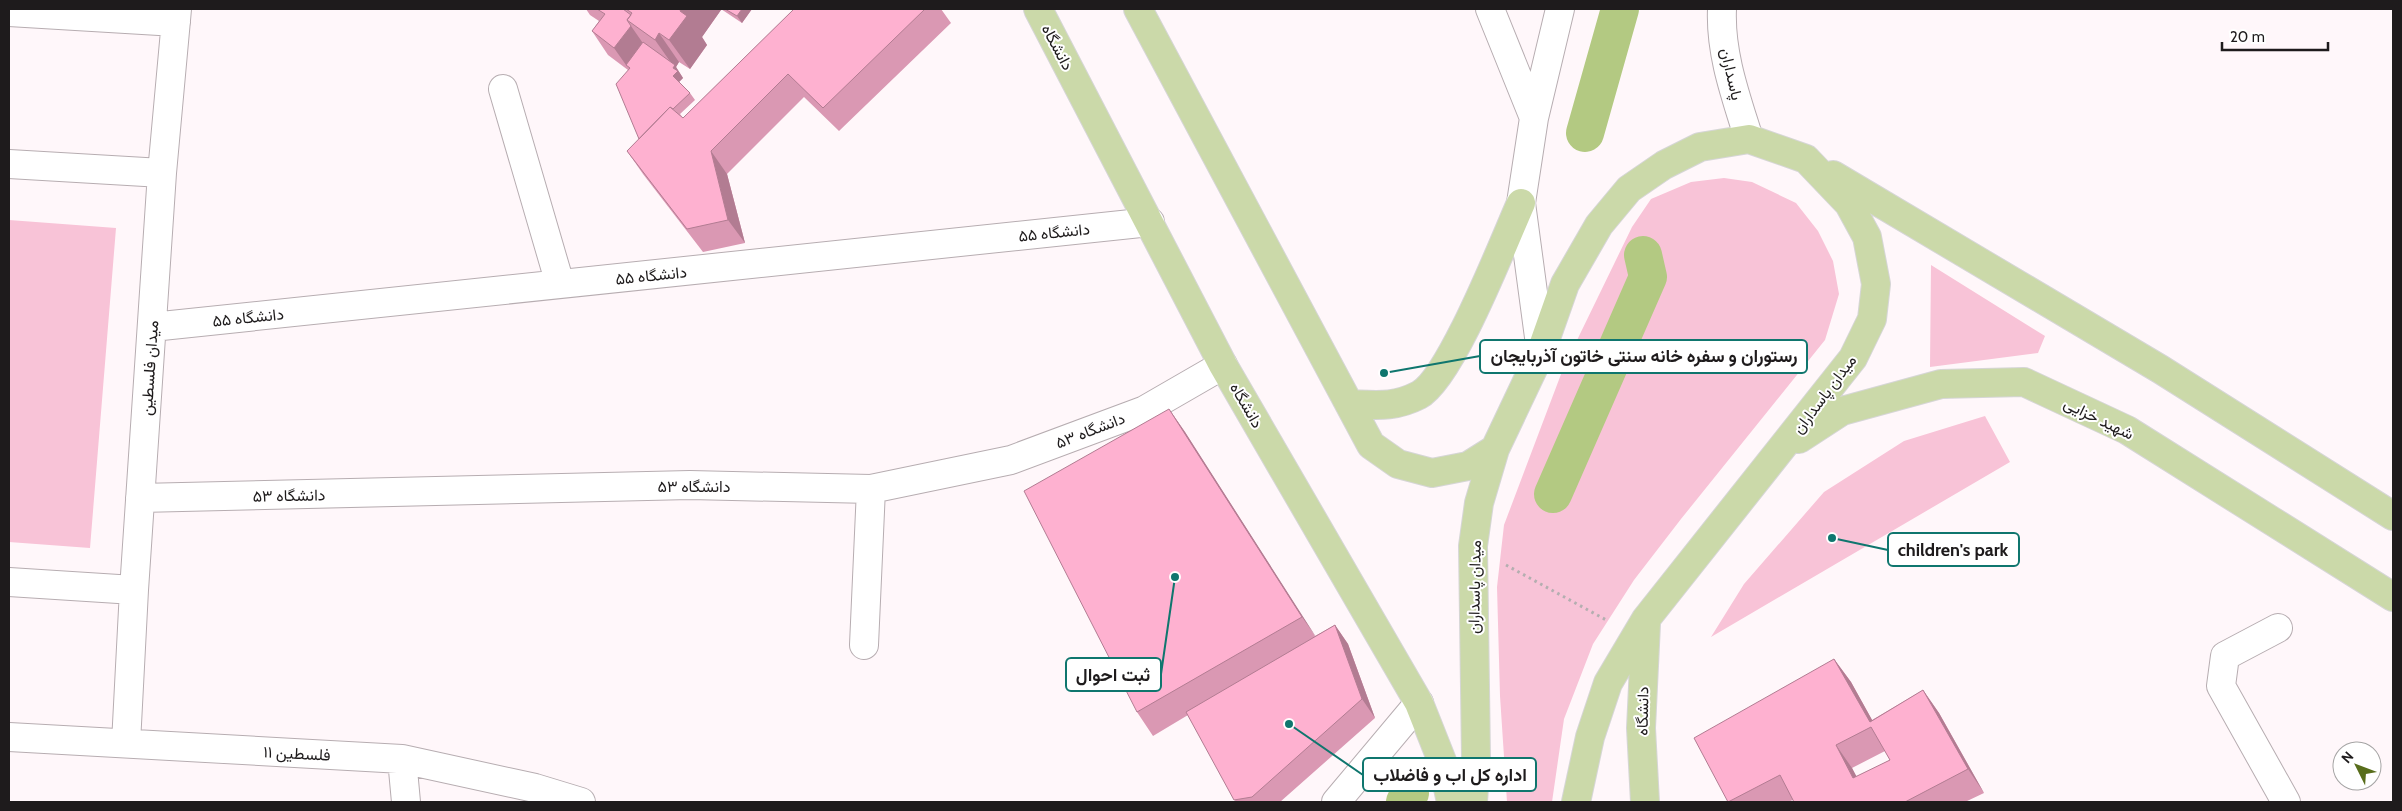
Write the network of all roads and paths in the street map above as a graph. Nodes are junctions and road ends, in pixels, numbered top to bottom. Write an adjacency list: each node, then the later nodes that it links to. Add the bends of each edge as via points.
1 (1038, 9): 15 (main road, دانشگاه)
2 (1138, 9): 20 (main road)
3 (1490, 9): 9 (street)
4 (1560, 9): 9 (street)
5 (1722, 9): 10 (street, پاسداران, via 1728,72)
6 (9, 12): 7 (street)
7 (177, 16): 13 (street, میدان فلسطین)
8 (503, 89): 16 (street)
9 (1534, 118): 14 (street)
10 (1749, 139): 11 (main road, میدان پاسداران); 18 (main road, میدان پاسداران, via 1700,147 1664,165 1629,189 1599,225 1565,284)
11 (1806, 159): 22 (main road, میدان پاسداران, via 1849,204 1867,237 1876,284 1872,319 1853,358); 25 (main road, via 2160,369)
12 (9, 164): 13 (street)
13 (162, 173): 17 (street, میدان فلسطین)
14 (1521, 203): 18 (street); 20 (main road, via 1443,370 1421,394 1391,406)
15 (1150, 222): 16 (street, دانشگاه ۵۵); 19 (main road, دانشگاه)
16 (560, 284): 17 (street, دانشگاه ۵۵)
17 (152, 327): 24 (street, میدان فلسطین)
18 (1541, 352): 21 (main road, میدان پاسداران)
19 (1223, 365): 23 (street, دانشگاه ۵۳, via 1144,410 1011,460); 33 (main road, دانشگاه)
20 (1348, 404): 21 (main road, via 1371,445 1398,464 1432,473 1468,466)
21 (1495, 449): 26 (main road, میدان پاسداران, via 1480,503)
22 (1779, 453): 29 (main road, شهید خزایی, via 1842,411 1941,384 2024,382 2127,430); 30 (main road, میدان پاسداران)
23 (871, 489): 24 (street, دانشگاه ۵۳, via 690,485); 32 (street)
24 (140, 498): 28 (street, میدان فلسطین)
25 (2393, 516)
26 (1473, 546): 30 (path, via 1620,626); 41 (main road, میدان پاسداران, via 1476,759)
27 (9, 582): 28 (street)
28 (134, 590): 35 (street, میدان فلسطین)
29 (2393, 598)
30 (1646, 619): 42 (main road, میدان پاسداران, via 1608,683 1590,737); 43 (main road, دانشگاه, via 1641,728)
31 (2278, 628): 44 (street, via 2225,656 2221,686)
32 (864, 646)
33 (1420, 703): 39 (street); 40 (main road, دانشگاه, via 1442,761)
34 (9, 737): 35 (street, فلسطین ۱۱)
35 (126, 743): 36 (street, فلسطین ۱۱)
36 (402, 759): 37 (street); 38 (street, فلسطین ۱۱, via 535,788)
37 (406, 802)
38 (581, 802)
39 (1336, 802)
40 (1451, 802)
41 (1473, 802)
42 (1576, 802)
43 (1645, 802)
44 (2286, 802)

